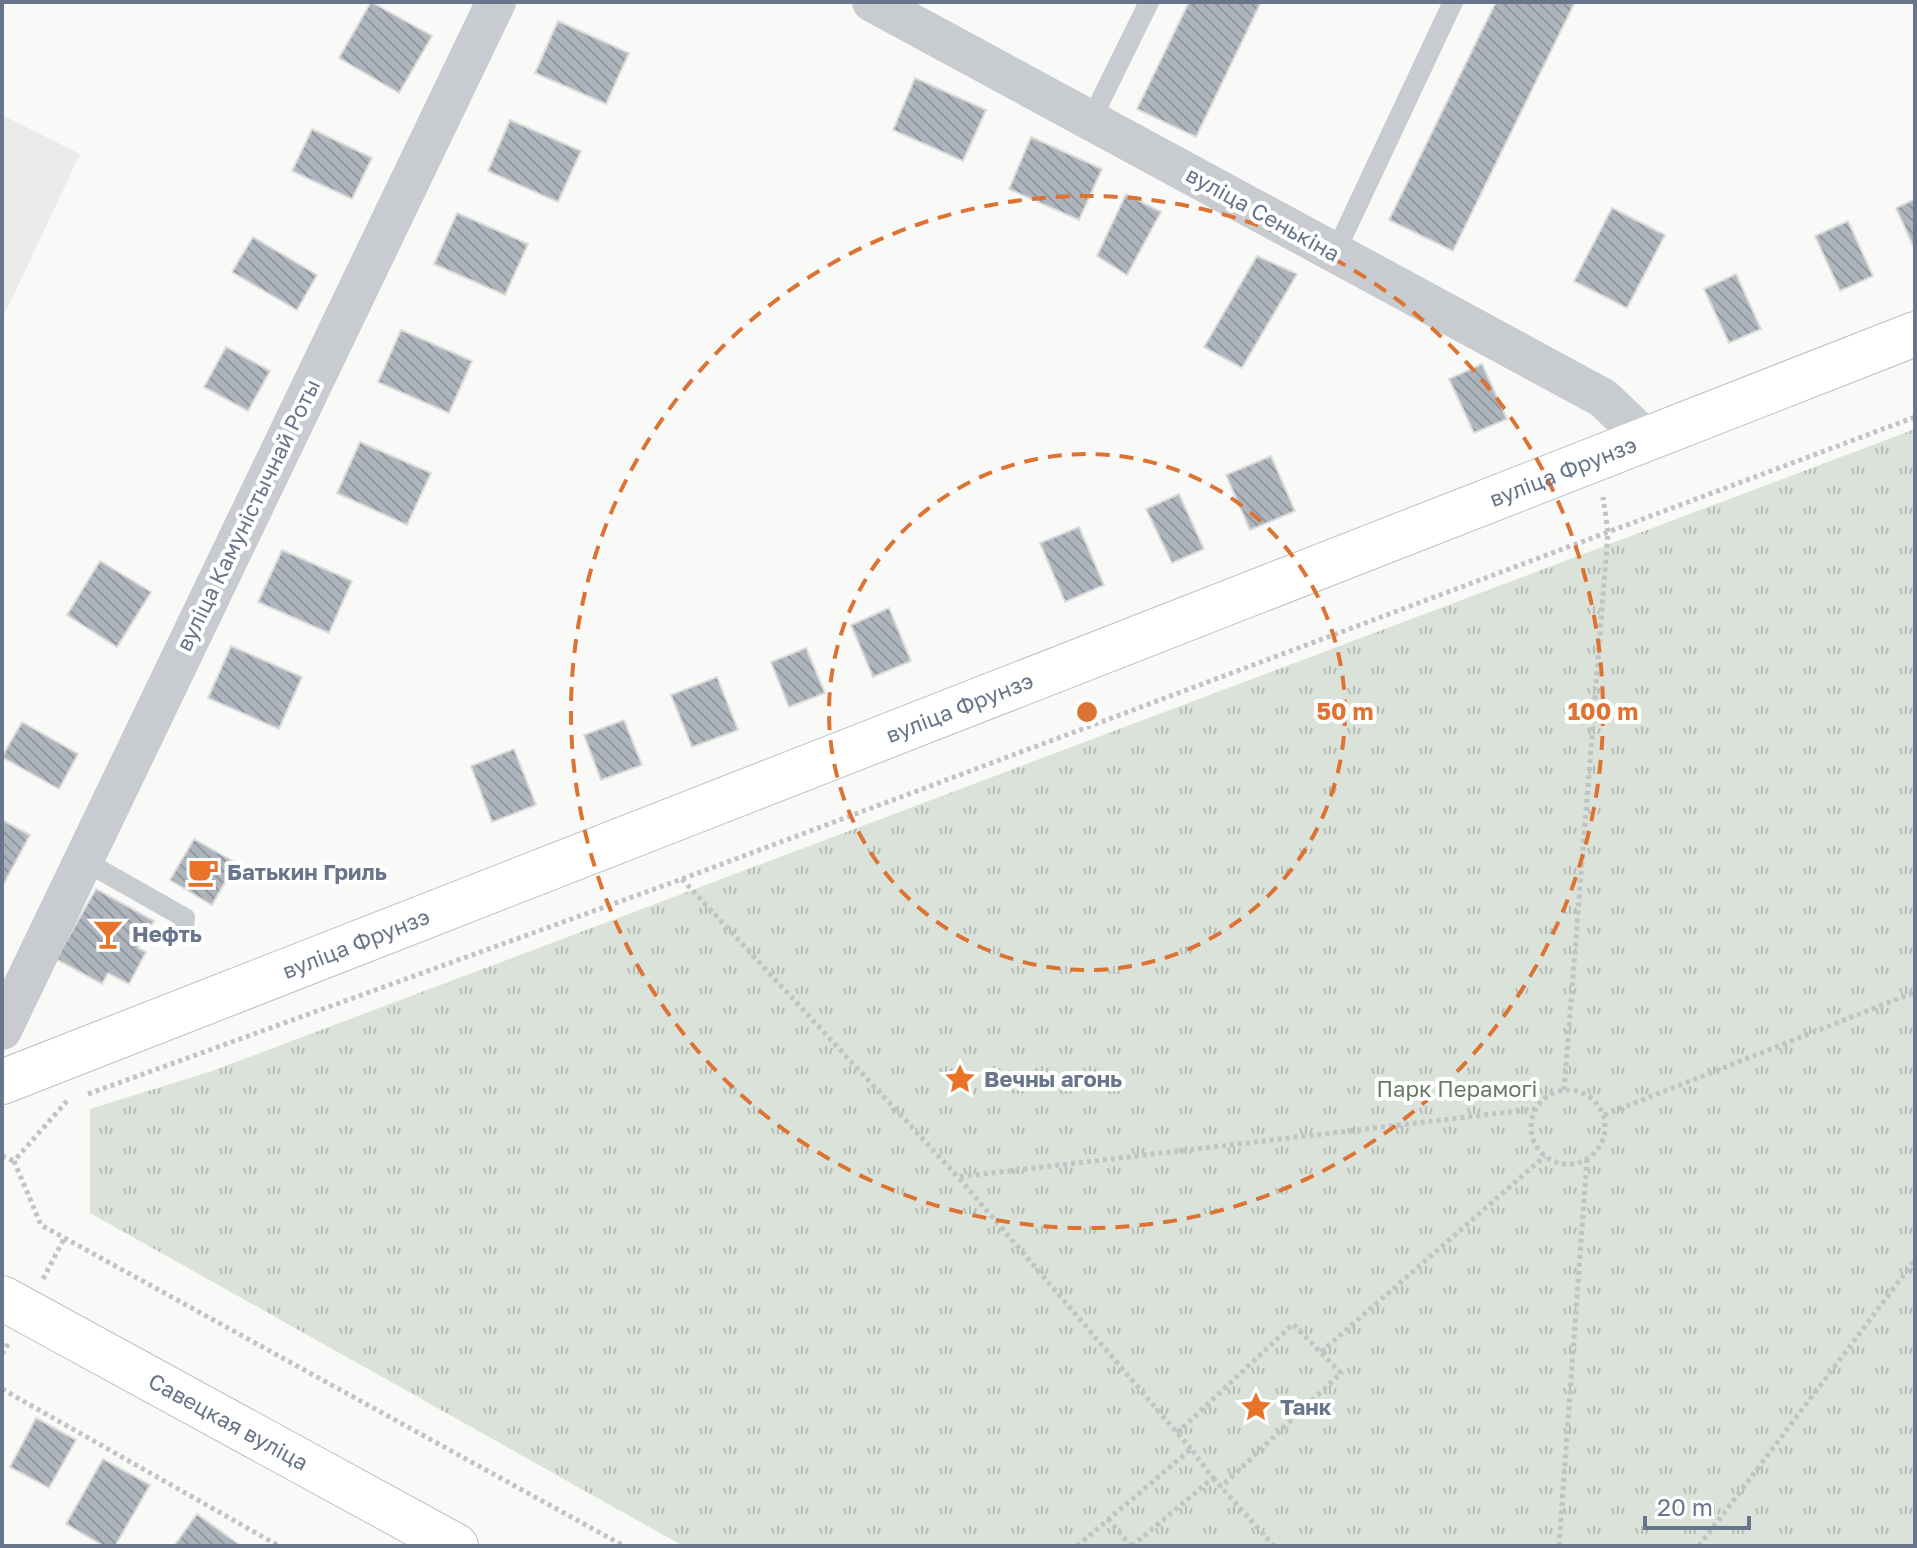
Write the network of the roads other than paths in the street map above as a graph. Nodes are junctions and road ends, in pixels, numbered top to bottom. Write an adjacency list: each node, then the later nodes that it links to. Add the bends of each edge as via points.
1 (496, 2): 9 (street, вуліца Камуністычнай Роты)
2 (872, 2): 5 (street, вуліца Сенькіна)
3 (1149, 2): 5 (lane)
4 (1453, 2): 6 (lane)
5 (1091, 120): 6 (street, вуліца Сенькіна)
6 (1335, 253): 8 (street, вуліца Сенькіна, via 1603,398)
7 (1915, 334): 8 (street, вуліца Фрунзэ)
8 (1645, 438): 12 (street, вуліца Фрунзэ)
9 (81, 859): 10 (lane, via 185,918); 11 (street, вуліца Камуністычнай Роты)
10 (183, 934)
11 (2, 1030)
12 (2, 1082)
13 (2, 1298): 14 (street, Савецкая вуліца)
14 (456, 1546)

